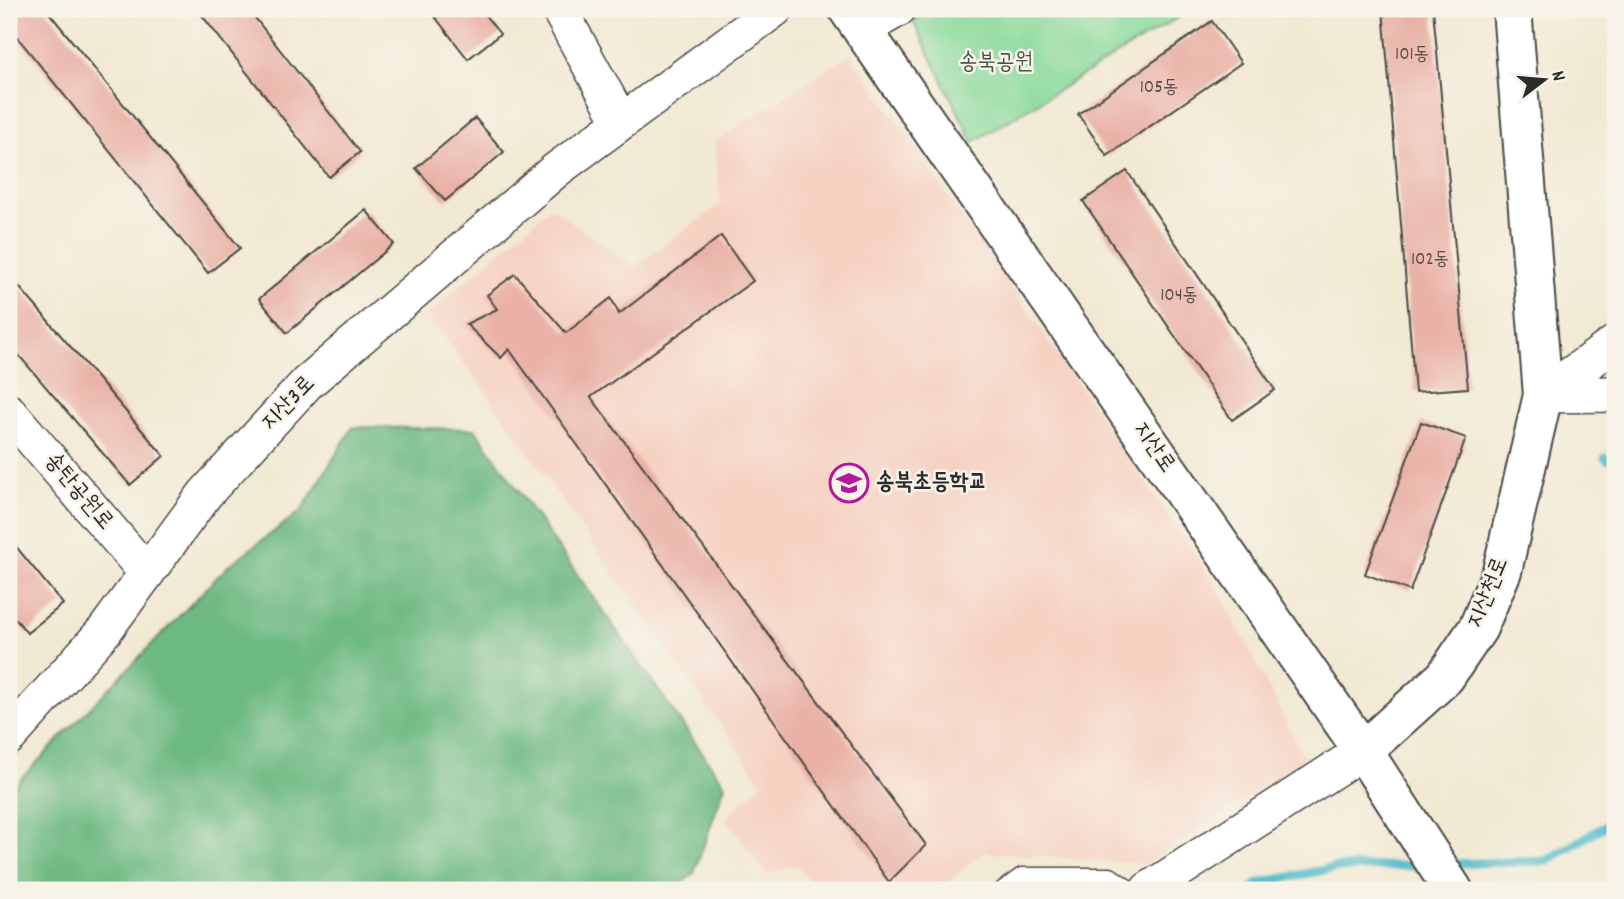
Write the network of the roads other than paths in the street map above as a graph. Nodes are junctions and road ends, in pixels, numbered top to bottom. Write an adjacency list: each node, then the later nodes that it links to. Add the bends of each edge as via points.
1 (559, 9): 6 (street)
2 (775, 9): 6 (street, 지산3로)
3 (898, 9): 5 (street)
4 (1512, 9): 9 (main road, 지산천로)
5 (855, 19): 13 (main road, 지산로)
6 (620, 120): 11 (street, 지산3로, via 307,383 205,494)
7 (1615, 343): 9 (street)
8 (1615, 394): 9 (street)
9 (1543, 395): 13 (main road, 지산천로, via 1502,570 1478,628 1445,677)
10 (9, 412): 11 (street, 송탄공원로)
11 (147, 573): 12 (street, 지산3로, via 105,630)
12 (9, 737)
13 (1363, 751): 16 (street); 17 (main road, 지산로)
14 (1004, 890): 15 (lane, via 1022,877 1110,877)
15 (1129, 890)
16 (1147, 890)
17 (1453, 890)

